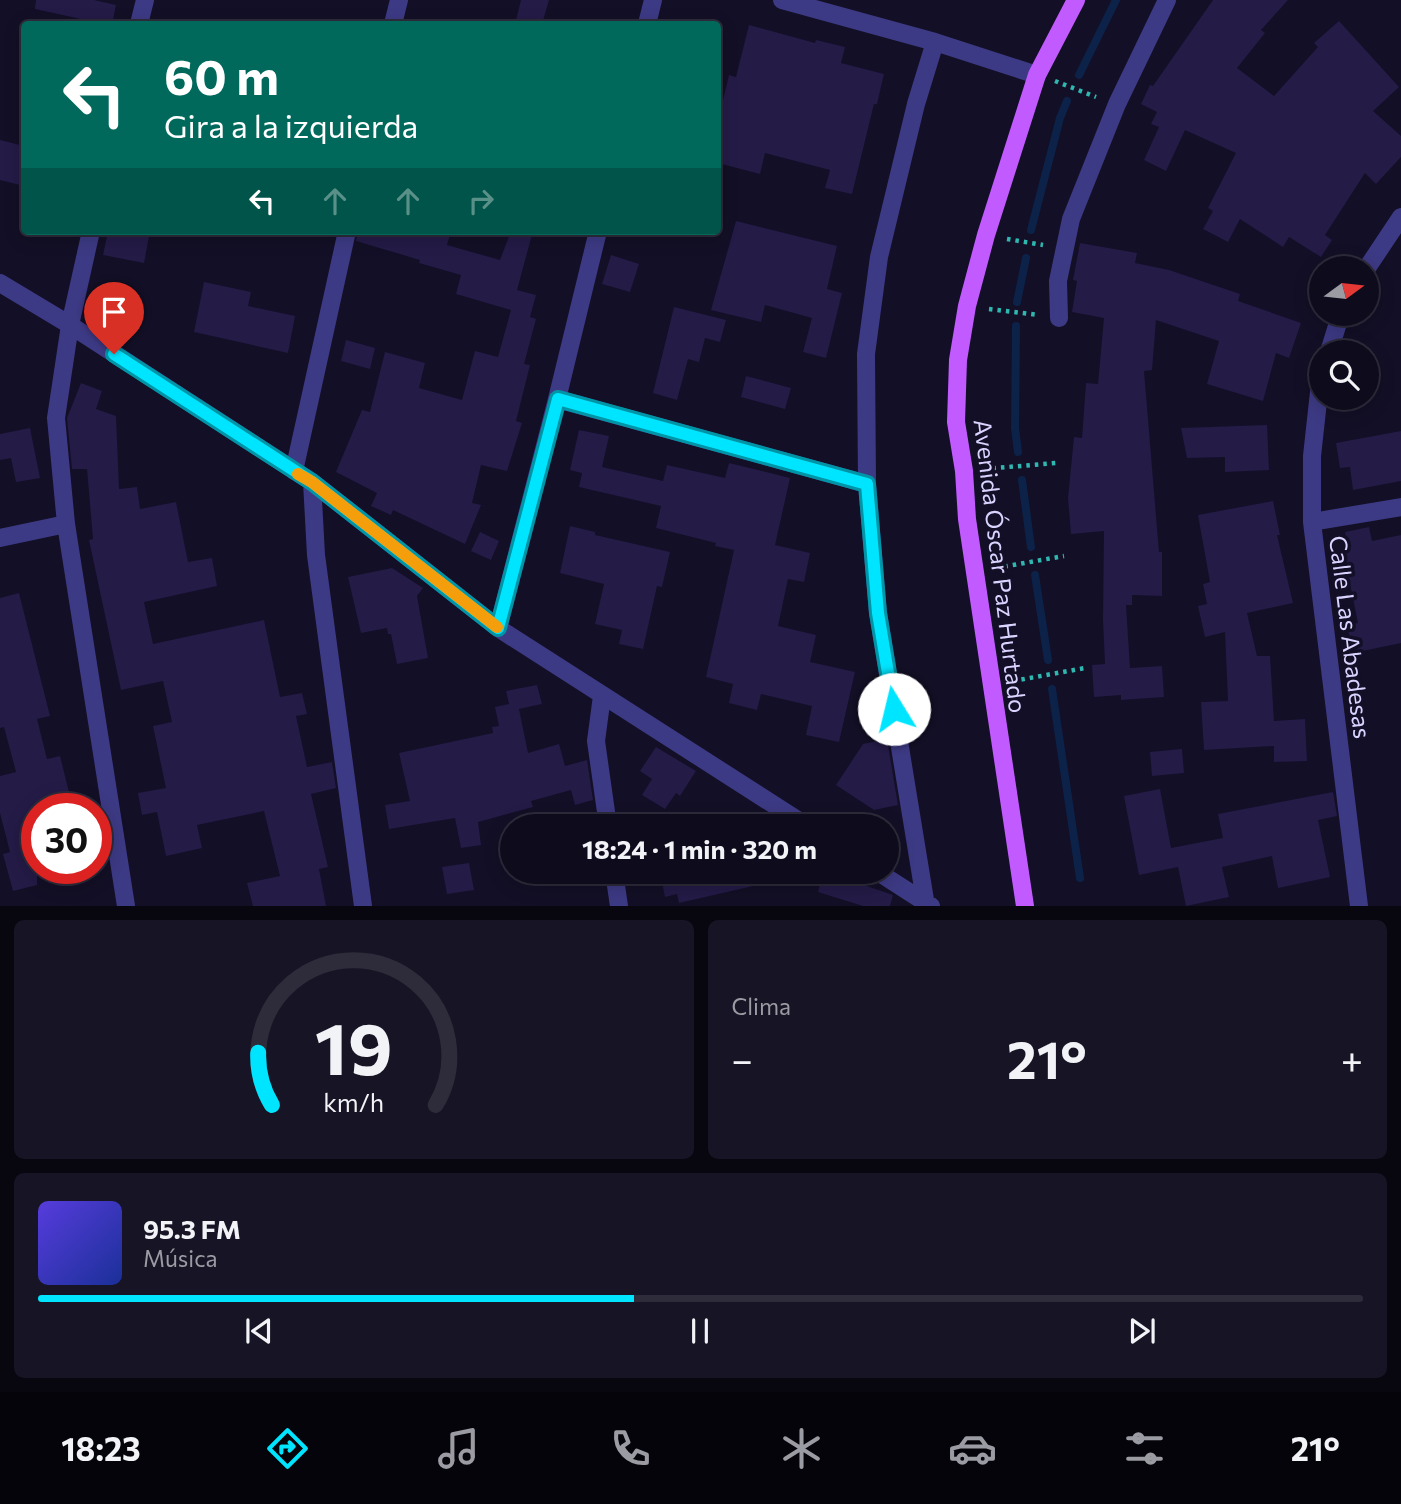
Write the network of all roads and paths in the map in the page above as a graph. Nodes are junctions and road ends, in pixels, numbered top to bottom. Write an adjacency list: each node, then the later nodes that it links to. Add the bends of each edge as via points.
1 (145, 0): 7 (street)
2 (399, 0): 8 (street)
3 (653, 0): 9 (street)
4 (782, 0): 10 (street)
5 (1076, 0): 11 (main road, Avenida Óscar Paz Hurtado)
6 (1167, 0): 12 (street)
7 (140, 21)
8 (394, 21)
9 (649, 21)
10 (935, 42): 11 (street); 30 (street, via 879,257 866,354)
11 (1037, 75): 12 (path); 17 (main road, Avenida Óscar Paz Hurtado)
12 (1116, 104): 18 (street, via 1071,219)
13 (1401, 217): 19 (street)
14 (90, 235): 23 (street)
15 (346, 235): 27 (street)
16 (597, 235): 24 (street)
17 (986, 235): 18 (path); 21 (main road, Avenida Óscar Paz Hurtado)
18 (1065, 249): 22 (street, via 1058,281)
19 (1375, 256)
20 (0, 282): 23 (street)
21 (967, 306): 22 (path); 28 (main road, Avenida Óscar Paz Hurtado, via 958,360 956,422)
22 (1059, 318)
23 (70, 325): 27 (street); 33 (street, via 56,418)
24 (558, 399): 30 (street); 37 (street)
25 (1317, 410): 32 (street, Calle Las Abadesas)
26 (1056, 463): 28 (path)
27 (294, 471): 29 (street)
28 (964, 471): 36 (main road, Avenida Óscar Paz Hurtado)
29 (312, 482): 37 (street); 47 (street, via 316,555)
30 (867, 484): 45 (street, via 878,613)
31 (1401, 507): 32 (street)
32 (1312, 522): 50 (street, Calle Las Abadesas)
33 (66, 524): 34 (street); 46 (street)
34 (0, 538)
35 (1064, 555): 36 (path)
36 (975, 572): 39 (main road, Avenida Óscar Paz Hurtado)
37 (498, 628): 40 (street)
38 (1085, 668): 39 (path)
39 (991, 685): 49 (main road, Avenida Óscar Paz Hurtado)
40 (602, 696): 41 (street, via 596,741); 42 (street)
41 (606, 814)
42 (788, 814)
43 (616, 884): 48 (street)
44 (897, 884): 45 (street)
45 (928, 904)
46 (127, 905)
47 (363, 905)
48 (619, 905)
49 (1024, 905)
50 (1359, 905)

